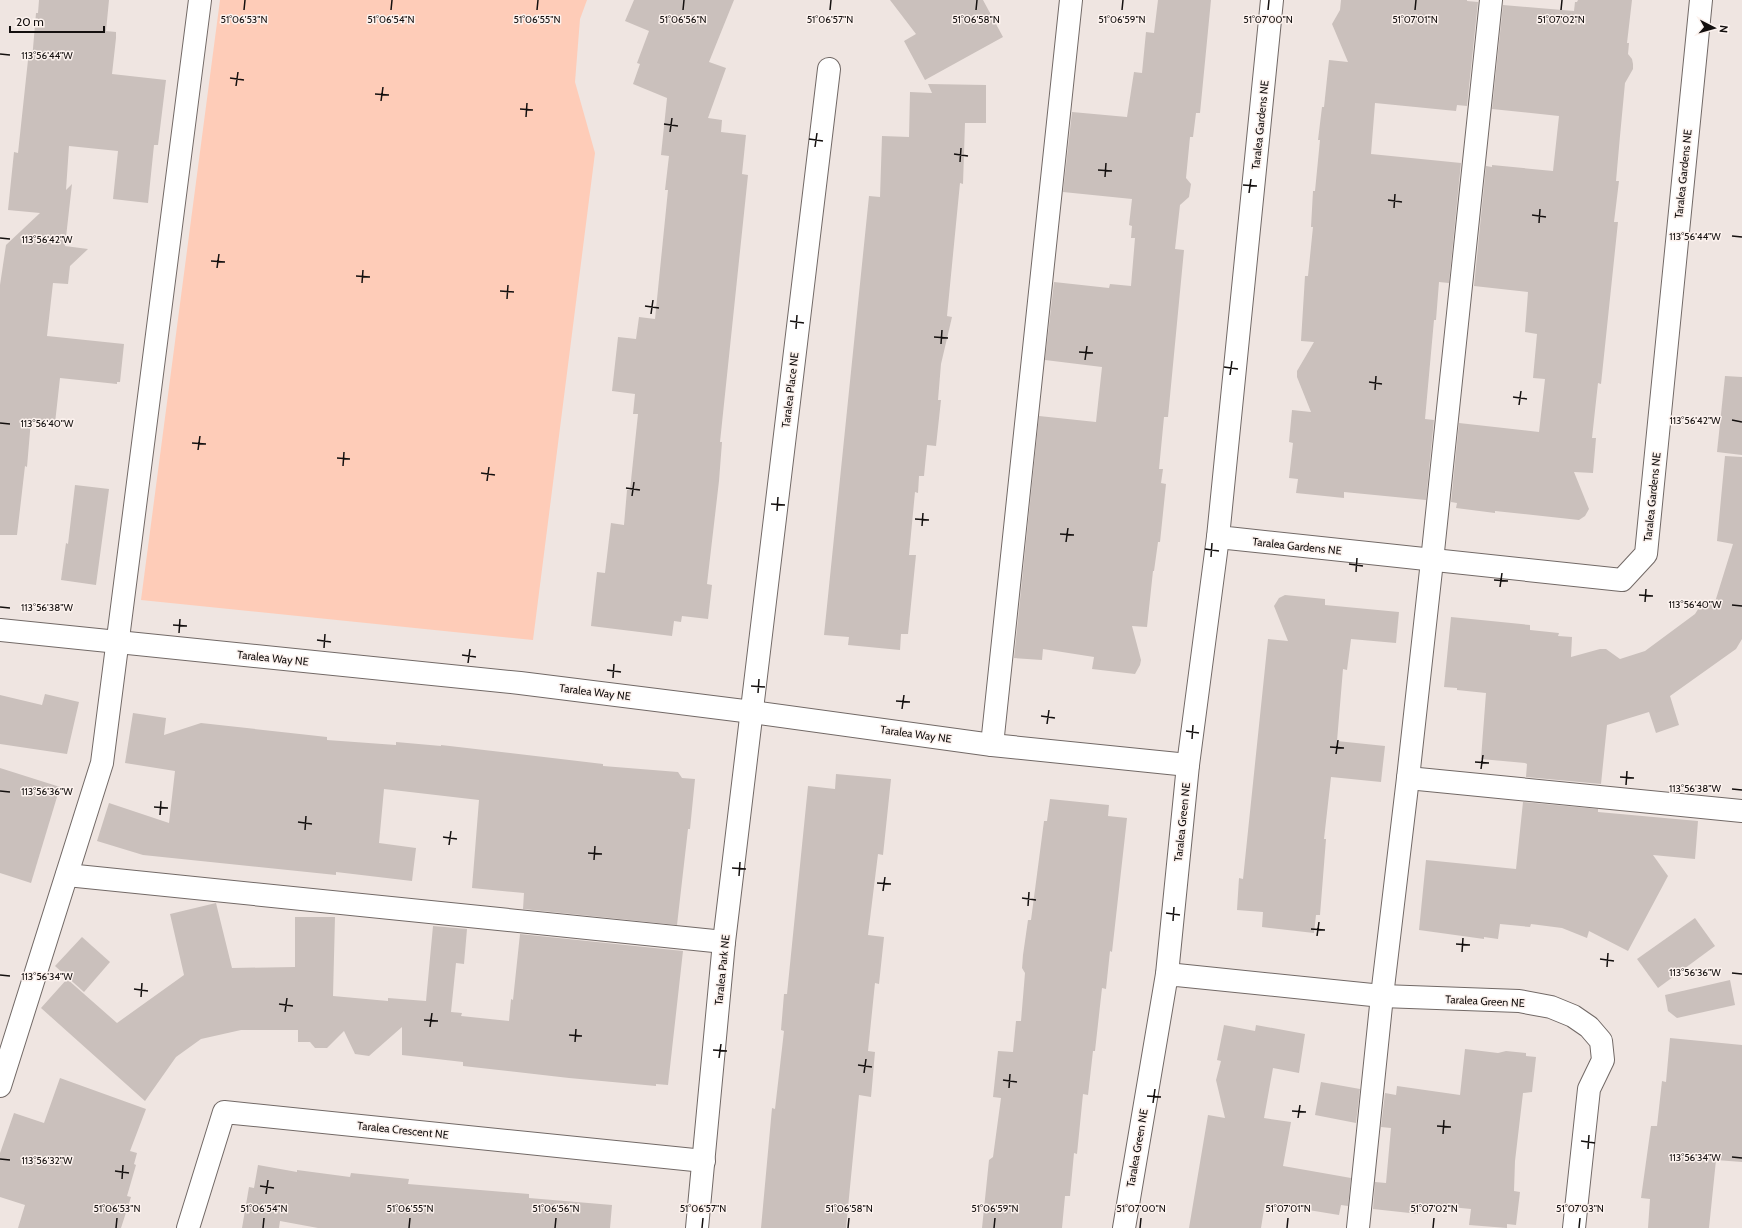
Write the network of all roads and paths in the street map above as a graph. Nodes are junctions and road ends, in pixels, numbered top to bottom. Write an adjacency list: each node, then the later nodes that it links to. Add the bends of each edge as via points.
1 (200, 0): 10 (street)
2 (1071, 0): 12 (street)
3 (1272, 0): 7 (street, Taralea Gardens NE)
4 (1491, 0): 8 (street)
5 (1701, 0): 8 (street, Taralea Gardens NE, via 1646,554 1622,580)
6 (829, 69): 11 (street, Taralea Place NE)
7 (1218, 537): 8 (street, Taralea Gardens NE); 13 (street, Taralea Gardens NE)
8 (1432, 561): 14 (street)
9 (0, 630): 10 (street, Taralea Way NE)
10 (117, 643): 11 (street, Taralea Way NE, via 520,683); 16 (street, via 102,763)
11 (752, 712): 12 (street, Taralea Way NE); 17 (street, Taralea Park NE)
12 (992, 745): 13 (street, Taralea Way NE)
13 (1188, 765): 18 (street, Taralea Green NE)
14 (1408, 778): 15 (street); 19 (street)
15 (1742, 811)
16 (67, 875): 17 (street); 20 (street)
17 (724, 942): 21 (street, Taralea Park NE)
18 (1167, 974): 19 (street, Taralea Green NE); 24 (street, Taralea Green NE)
19 (1382, 996): 25 (street); 26 (street, Taralea Green NE, via 1519,1001 1551,1007 1573,1016 1589,1027 1601,1041 1603,1060 1589,1089)
20 (0, 1086)
21 (704, 1161): 22 (street, Taralea Crescent NE, via 224,1112); 23 (street, Taralea Park NE)
22 (188, 1228)
23 (697, 1228)
24 (1124, 1228)
25 (1358, 1228)
26 (1574, 1228)

